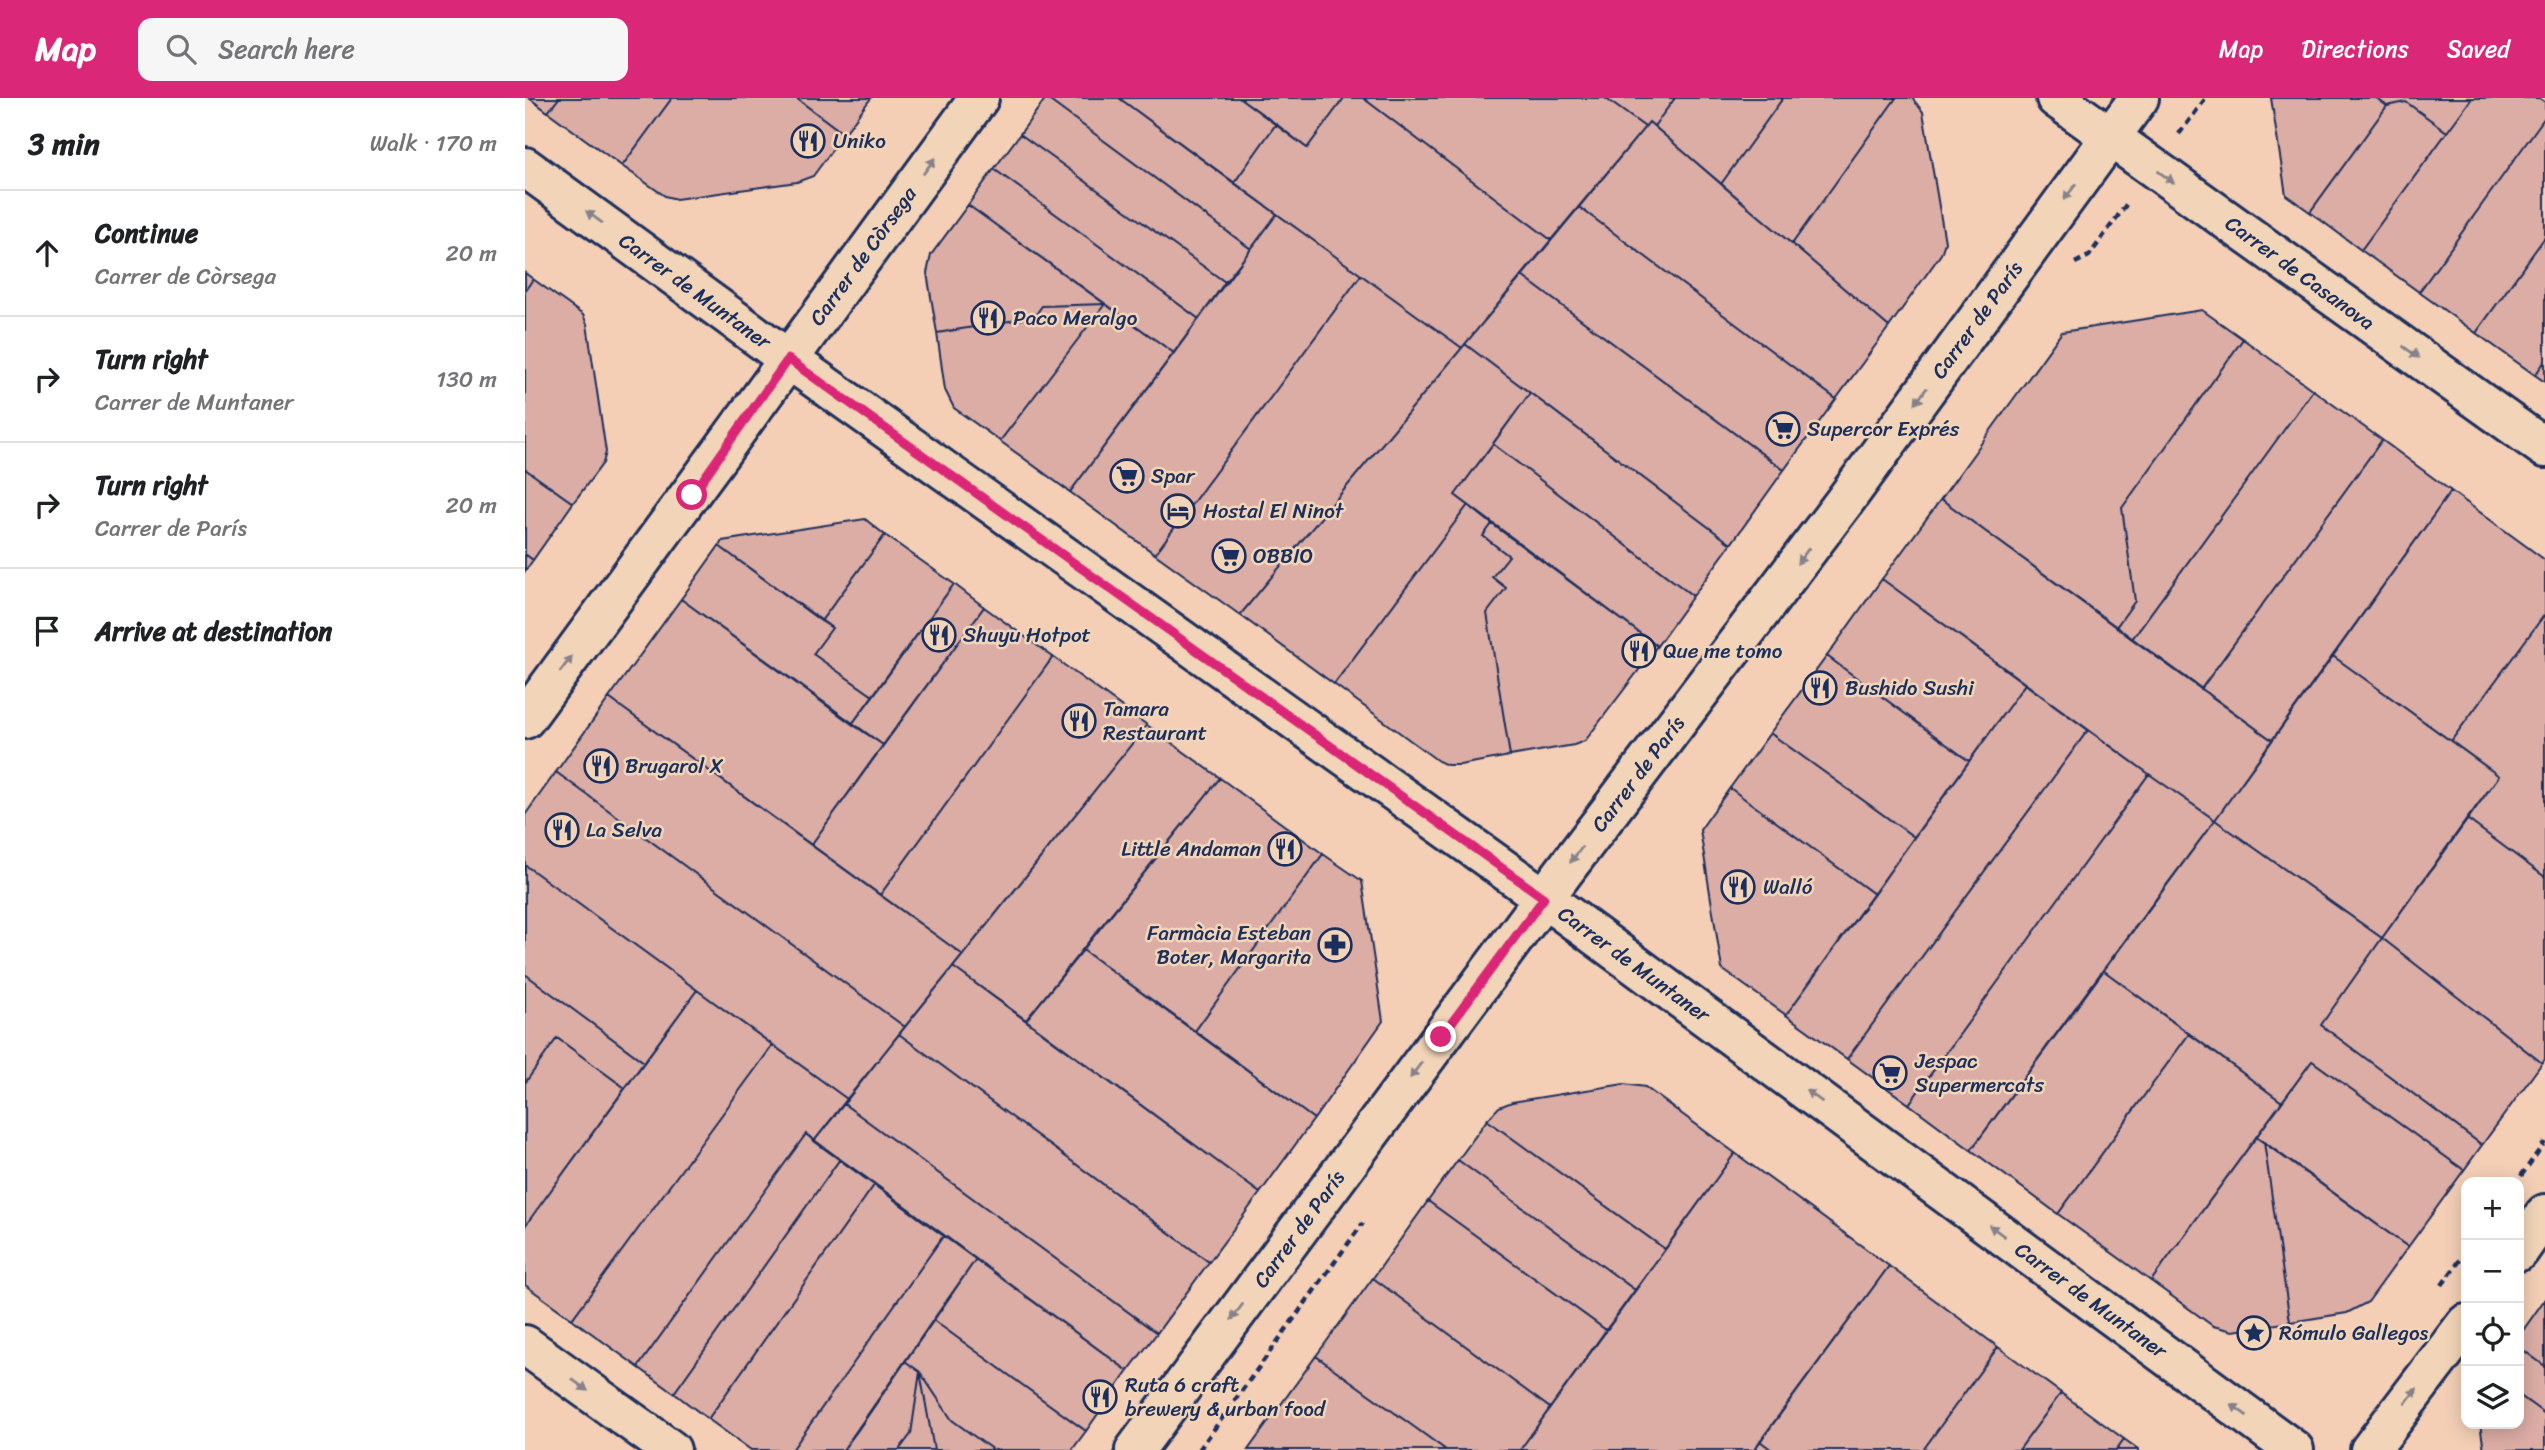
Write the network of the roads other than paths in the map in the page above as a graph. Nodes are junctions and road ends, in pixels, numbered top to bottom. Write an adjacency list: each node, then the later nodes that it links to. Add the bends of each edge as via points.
1 (979, 98): 6 (main road, Carrer de Còrsega, one-way to 1)
2 (2056, 98): 4 (main road, Carrer de Casanova)
3 (2139, 98): 4 (main road, Carrer de París)
4 (2111, 137): 7 (main road, Carrer de Casanova, one-way to 7); 9 (main road, Carrer de París, one-way to 9, via 1844,502)
5 (525, 167): 6 (main road, Carrer de Muntaner, one-way to 5)
6 (788, 359): 8 (main road, Carrer de Còrsega, one-way to 6); 9 (main road, Carrer de Muntaner)
7 (2545, 448)
8 (525, 719)
9 (1544, 898): 15 (main road, Carrer de París, one-way to 15); 16 (main road, Carrer de Muntaner, one-way to 9)
10 (2545, 1214): 11 (main road)
11 (2524, 1244)
12 (2461, 1331): 17 (main road, one-way to 12)
13 (525, 1345): 14 (main road, one-way to 14)
14 (671, 1450)
15 (1135, 1450)
16 (2294, 1450)
17 (2370, 1450)

